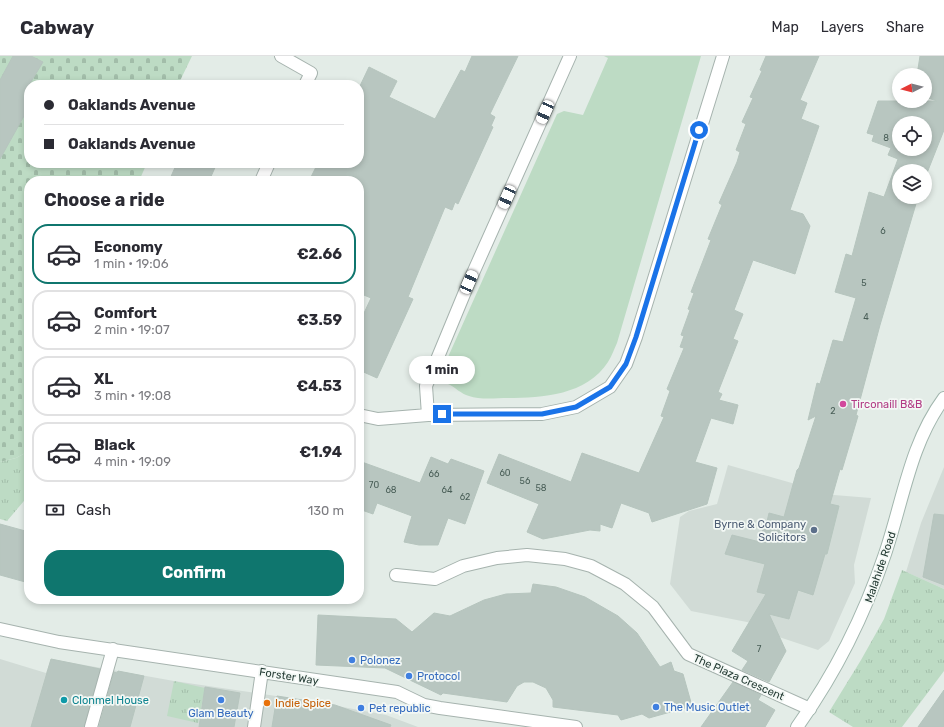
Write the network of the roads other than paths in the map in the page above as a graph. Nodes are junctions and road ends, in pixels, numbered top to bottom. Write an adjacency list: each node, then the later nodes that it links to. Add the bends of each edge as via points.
1 (281, 56): 4 (street, via 311,73)
2 (570, 56): 6 (street, via 469,282 426,386)
3 (723, 56): 6 (street, via 636,337 626,364 610,387 576,407 542,414)
4 (308, 80)
5 (944, 398): 12 (street, Malahide Road, via 919,440 886,553 867,605)
6 (428, 415): 7 (street, via 378,419)
7 (364, 417)
8 (396, 575): 12 (street, The Plaza Crescent, via 435,579 463,566 497,558 528,556 565,559 591,566 625,584 653,607 688,654)
9 (0, 629): 10 (street, Forster Way)
10 (112, 649): 11 (street, Forster Way); 14 (street)
11 (262, 671): 13 (street, Forster Way, via 397,692 440,708); 15 (street)
12 (810, 708): 17 (street, Malahide Road)
13 (528, 724): 16 (street, Forster Way)
14 (91, 727)
15 (254, 727)
16 (576, 727)
17 (797, 727)

